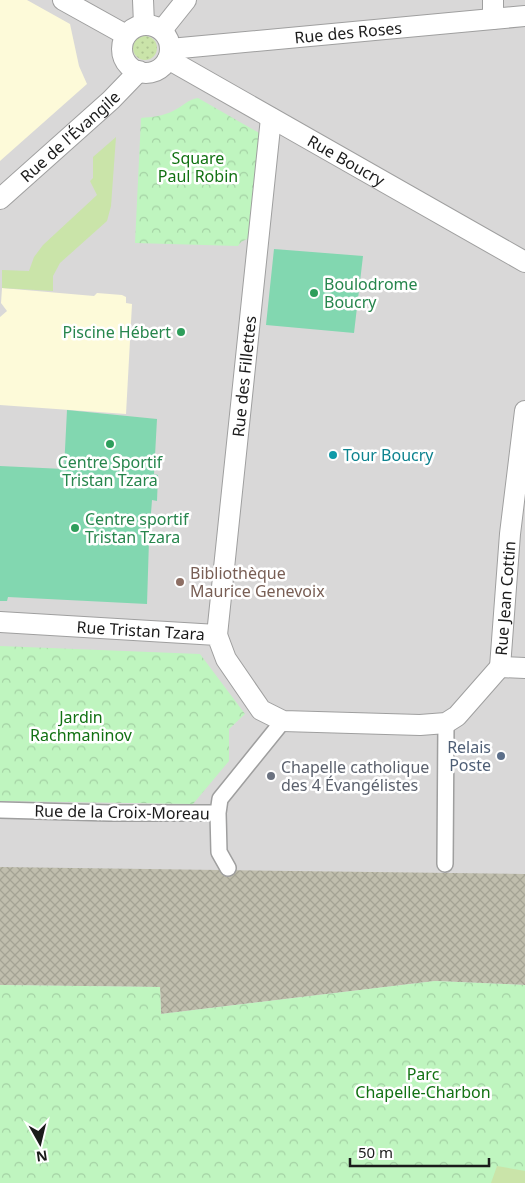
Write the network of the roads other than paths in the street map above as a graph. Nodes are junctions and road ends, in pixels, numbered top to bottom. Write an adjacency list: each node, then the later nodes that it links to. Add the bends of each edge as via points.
1 (63, 0): 7 (street)
2 (143, 0): 6 (street)
3 (186, 0): 6 (street)
4 (493, 10): 5 (street, Rue des Roses); 8 (street, Rue des Roses)
5 (525, 16)
6 (153, 27): 7 (street, via 134,28); 8 (street, via 168,39)
7 (126, 36): 9 (street, via 122,52 131,67)
8 (169, 54): 9 (street, via 163,66 155,71); 10 (street, Rue Boucry)
9 (139, 71): 11 (street, Rue de l'Évangile, via 112,100)
10 (271, 118): 12 (street, Rue Boucry); 15 (street, Rue des Fillettes)
11 (0, 199)
12 (525, 262)
13 (525, 411): 16 (street, Rue Jean Cottin, via 510,534)
14 (0, 622): 15 (street, Rue Tristan Tzara)
15 (217, 635): 18 (street, Rue Tristan Tzara, via 226,659 261,710)
16 (500, 667): 17 (street); 19 (street, via 457,716)
17 (525, 668)
18 (283, 720): 19 (street, Rue Tristan Tzara); 21 (street, Rue de la Croix-Moreau, via 220,799)
19 (446, 723): 22 (street)
20 (0, 810): 21 (street, Rue de la Croix-Moreau)
21 (218, 813): 23 (street, via 219,852)
22 (445, 864)
23 (228, 868)

